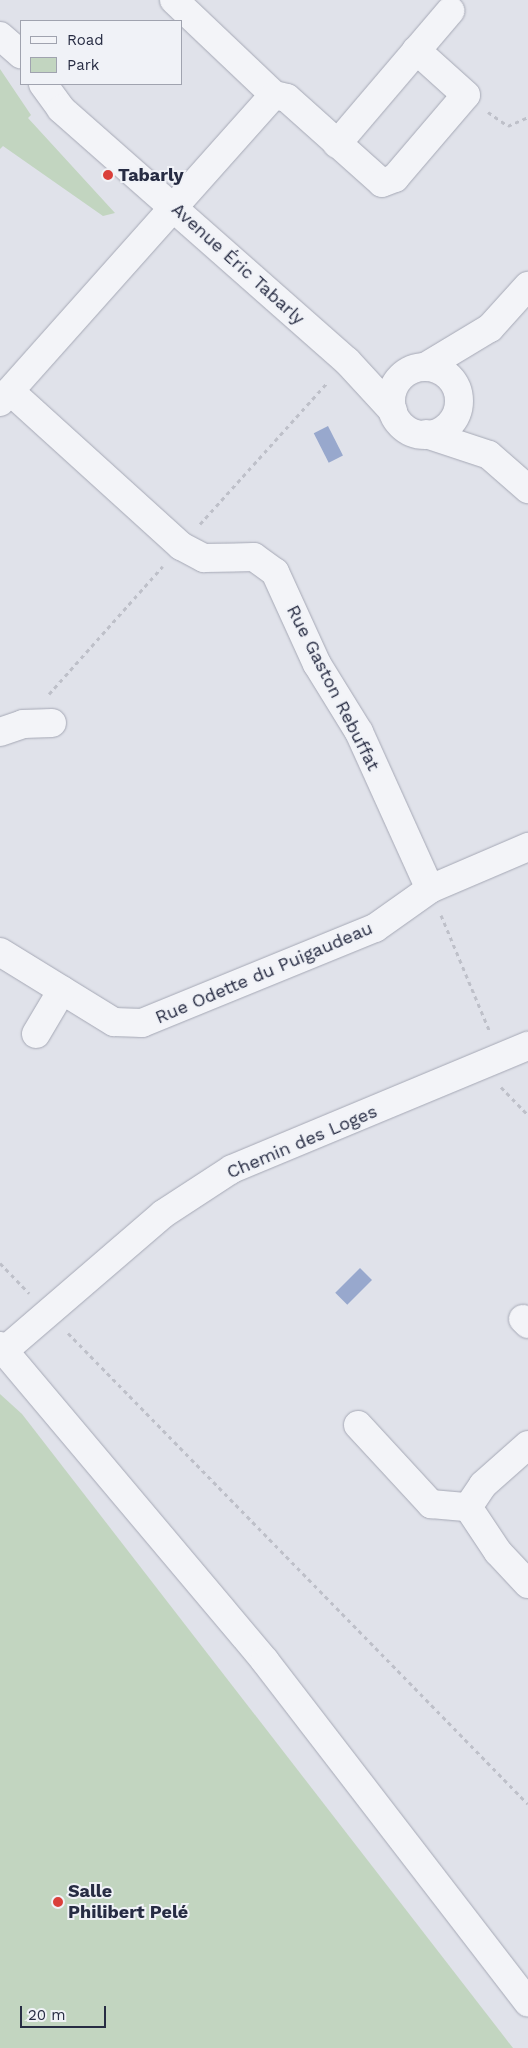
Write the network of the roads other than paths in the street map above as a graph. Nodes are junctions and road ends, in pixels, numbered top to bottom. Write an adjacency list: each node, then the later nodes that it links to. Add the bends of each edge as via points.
1 (174, 0): 7 (street)
2 (450, 11): 4 (street)
3 (0, 36): 5 (street)
4 (416, 50): 8 (street); 8 (street, via 466,96 395,178 382,183)
5 (20, 53)
6 (44, 85): 9 (street, Avenue Éric Tabarly, via 62,109)
7 (274, 95): 8 (street, via 287,98); 9 (street)
8 (337, 144)
9 (173, 205): 12 (street, Avenue Éric Tabarly); 15 (street)
10 (528, 286): 11 (street)
11 (490, 328): 13 (street); 14 (street)
12 (347, 361): 13 (street, Avenue Éric Tabarly); 16 (street, Avenue Éric Tabarly)
13 (419, 368): 14 (street, Avenue Éric Tabarly, via 442,372); 16 (street, via 393,390)
14 (459, 395): 17 (street, via 447,427); 18 (street, Avenue Éric Tabarly)
15 (5, 396): 23 (street, Rue Gaston Rebuffat, via 181,546 204,558 254,558 275,572 317,664 359,732)
16 (393, 411): 17 (street, Avenue Éric Tabarly, via 406,428)
17 (426, 434): 18 (street, Avenue Éric Tabarly)
18 (489, 455): 19 (street, Avenue Éric Tabarly)
19 (528, 489)
20 (52, 723): 21 (street, via 23,724)
21 (0, 732)
22 (528, 847): 23 (street, Rue Odette du Puigaudeau)
23 (430, 889): 25 (street, Rue Odette du Puigaudeau, via 375,928 142,1023 114,1022)
24 (0, 952): 25 (street, Rue Odette du Puigaudeau)
25 (62, 990): 26 (street)
26 (36, 1034)
27 (528, 1046): 28 (street, Chemin des Loges, via 232,1170 162,1214 49,1313)
28 (2, 1348): 33 (street, via 265,1662)
29 (358, 1424): 31 (street, via 431,1504)
30 (528, 1445): 31 (street, via 483,1485)
31 (468, 1507): 32 (street, via 498,1552)
32 (528, 1584)
33 (528, 2003)

